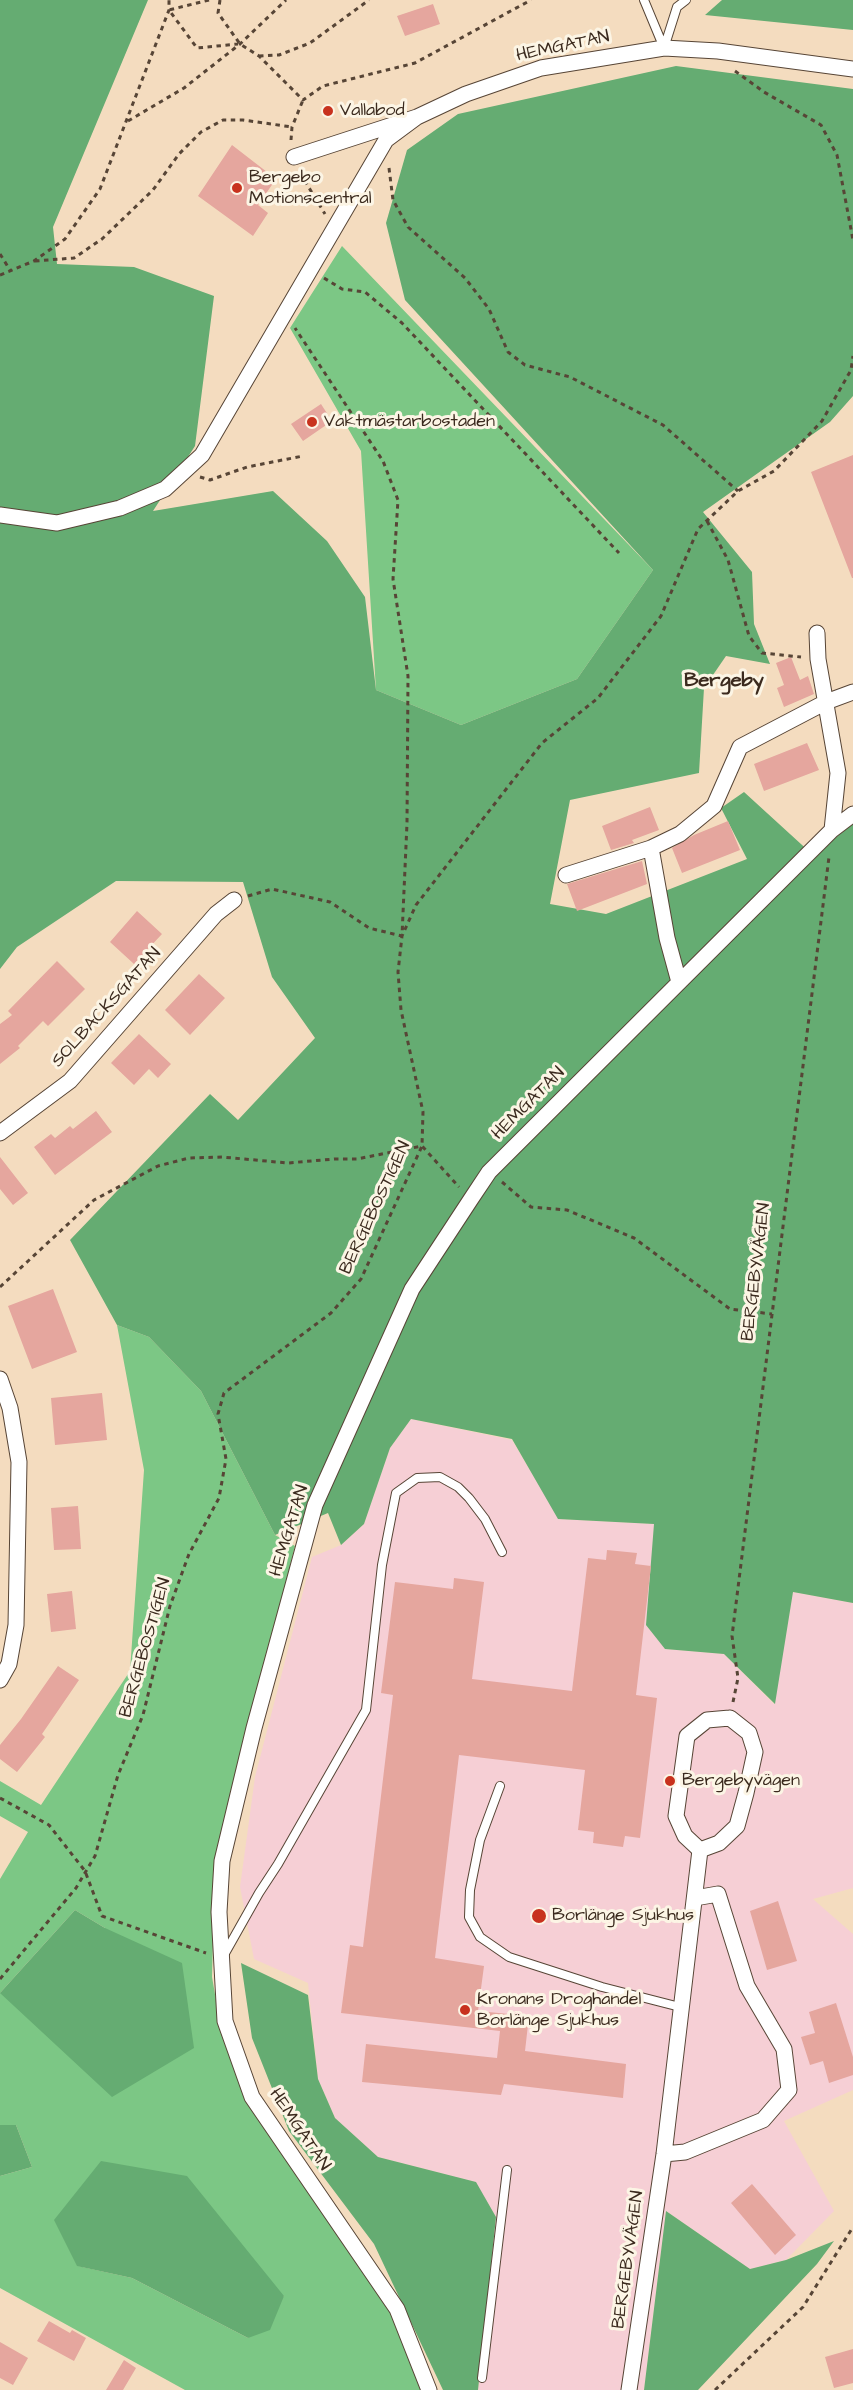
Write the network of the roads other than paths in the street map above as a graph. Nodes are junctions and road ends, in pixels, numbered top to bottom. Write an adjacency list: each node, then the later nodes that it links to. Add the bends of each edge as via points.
1 (644, 0): 3 (lane)
2 (686, 0): 3 (lane, via 677,7)
3 (664, 48): 4 (street, HEMGATAN); 5 (street, HEMGATAN, via 541,68 466,94)
4 (853, 69)
5 (417, 117): 6 (street, HEMGATAN); 7 (street, via 386,140 202,455 165,489 120,508 57,523)
6 (296, 164)
7 (0, 515)
8 (817, 633): 10 (street)
9 (853, 692): 10 (street)
10 (826, 702): 12 (street, via 838,772); 13 (street, via 740,747 714,806 680,834)
11 (853, 814): 12 (street, HEMGATAN)
12 (832, 830): 16 (street, HEMGATAN)
13 (651, 848): 14 (street); 16 (street)
14 (566, 874)
15 (234, 900): 17 (street, SOLBACKSGATAN, via 216,914 70,1081)
16 (679, 982): 24 (street, HEMGATAN, via 489,1172 412,1289 315,1505 222,1861)
17 (0, 1133)
18 (0, 1379): 20 (street, via 10,1408 19,1462 16,1625 9,1664)
19 (502, 1552): 24 (lane, via 485,1519 458,1487 440,1477 417,1478 396,1493 382,1565 366,1710)
20 (0, 1680)
21 (500, 1786): 25 (lane, via 480,1840 470,1890 469,1917 480,1937 509,1957)
22 (700, 1850): 22 (street, via 719,1844 737,1826 755,1752 749,1733 730,1718 708,1720 687,1736 676,1816 685,1836); 23 (street, BERGEBYVÄGEN)
23 (695, 1898): 25 (street, BERGEBYVÄGEN); 26 (street, via 718,1894 747,1986 784,2049 789,2090 763,2120 685,2152)
24 (221, 1959): 29 (street, HEMGATAN, via 225,2020 252,2097 397,2308)
25 (680, 2007): 26 (street, BERGEBYVÄGEN)
26 (663, 2154): 30 (street, BERGEBYVÄGEN)
27 (507, 2170): 28 (lane)
28 (482, 2378)
29 (429, 2390)
30 (629, 2390)

